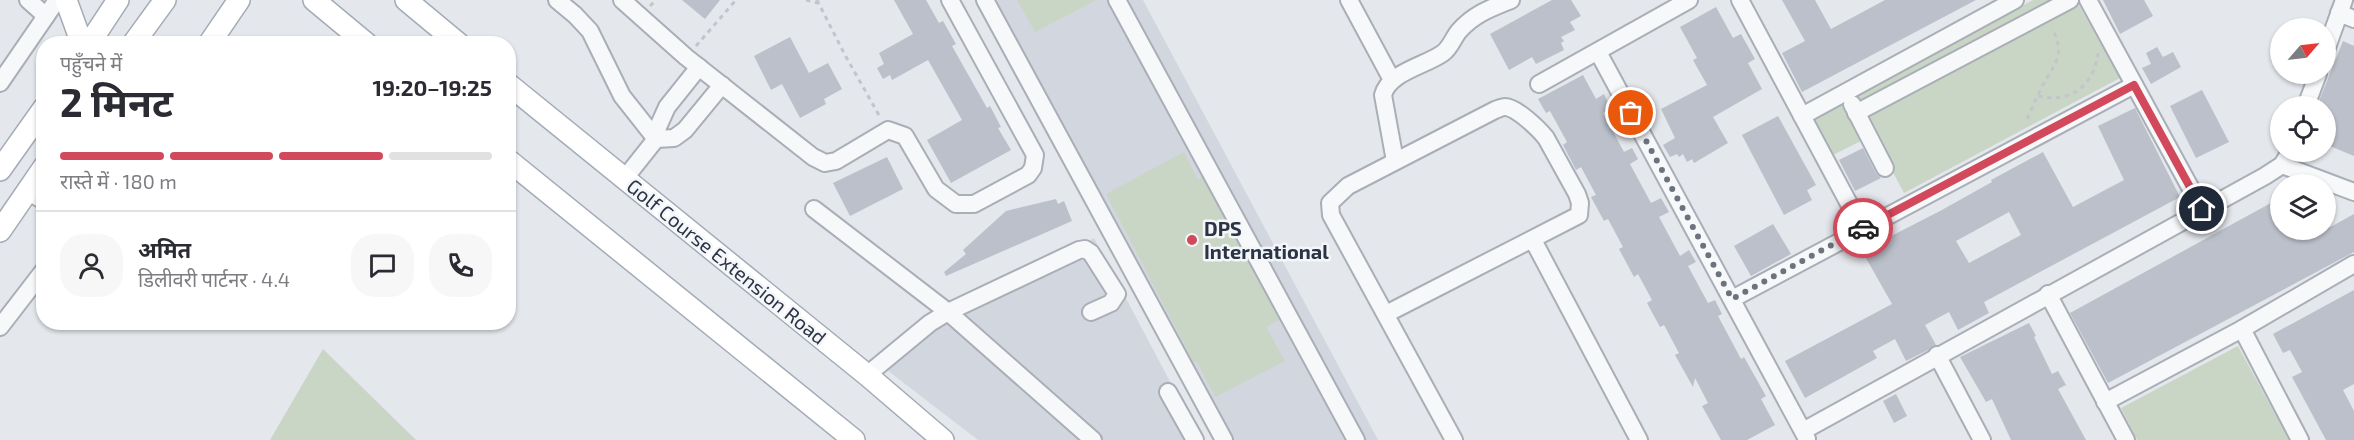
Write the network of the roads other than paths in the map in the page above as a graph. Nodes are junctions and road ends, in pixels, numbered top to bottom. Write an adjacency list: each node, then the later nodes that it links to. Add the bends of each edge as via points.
1 (28, 0): 22 (street)
2 (57, 0): 22 (street)
3 (66, 0): 24 (main road)
4 (118, 0): 25 (main road)
5 (165, 0): 26 (main road)
6 (239, 0): 27 (main road)
7 (314, 0): 28 (main road)
8 (406, 0): 29 (main road)
9 (557, 0): 42 (street, via 590,31 622,96)
10 (622, 0): 31 (street)
11 (950, 0): 35 (street, via 1035,155 1028,175 974,204 956,204 936,189 905,136 888,130 836,161 825,163 813,158)
12 (985, 0): 76 (street)
13 (1117, 0): 77 (street)
14 (1349, 0): 32 (street)
15 (1511, 0): 32 (street, via 1472,18 1449,48)
16 (1689, 0): 30 (street)
17 (1740, 0): 40 (street)
18 (2015, 0): 38 (street)
19 (2070, 0): 39 (street)
20 (2088, 0): 36 (street)
21 (2346, 11): 23 (street)
22 (46, 16): 33 (street)
23 (2336, 31)
24 (81, 36)
25 (94, 36)
26 (139, 36)
27 (214, 36)
28 (358, 36)
29 (449, 36)
30 (1598, 52): 34 (street); 60 (street)
31 (693, 62): 35 (street); 42 (street, via 667,107)
32 (1392, 80): 43 (street, via 1383,94)
33 (0, 83)
34 (1539, 84)
35 (722, 85): 42 (street, via 686,130 674,138)
36 (2134, 85): 53 (street); 54 (street)
37 (516, 90): 49 (main road, Golf Course Extension Road)
38 (1846, 93): 39 (street); 40 (street)
39 (1856, 113): 47 (street)
40 (1802, 116): 54 (street)
41 (36, 119): 48 (main road)
42 (656, 139): 49 (street)
43 (1395, 161): 56 (street, via 1495,110 1514,109 1546,138 1580,203 1579,215); 63 (street, via 1348,186 1330,203 1331,215)
44 (2279, 162): 53 (street)
45 (2294, 162): 50 (street)
46 (516, 166): 72 (main road)
47 (1885, 168)
48 (0, 170)
49 (625, 178): 67 (main road, Golf Course Extension Road)
50 (2354, 192)
51 (35, 196): 55 (main road)
52 (814, 208): 61 (street)
53 (2202, 209): 59 (street)
54 (1862, 228): 60 (street)
55 (0, 231)
56 (1533, 240): 63 (street); 78 (street)
57 (2354, 264): 65 (street)
58 (36, 280): 64 (street)
59 (2048, 294): 66 (street); 69 (street)
60 (1732, 299): 70 (street)
61 (948, 312): 62 (street, via 1085,249 1118,294 1111,303); 67 (street); 74 (street)
62 (1091, 312)
63 (1386, 314): 71 (street)
64 (0, 327)
65 (2242, 329): 69 (street); 81 (street)
66 (1938, 355): 70 (street); 79 (street)
67 (867, 375): 73 (main road, Golf Course Extension Road)
68 (1168, 392): 75 (street)
69 (2105, 402): 80 (street)
70 (1805, 435)
71 (1452, 439)
72 (854, 440)
73 (943, 440)
74 (1093, 440)
75 (1195, 440)
76 (1224, 440)
77 (1356, 440)
78 (1639, 440)
79 (1982, 440)
80 (2126, 440)
81 (2300, 440)

